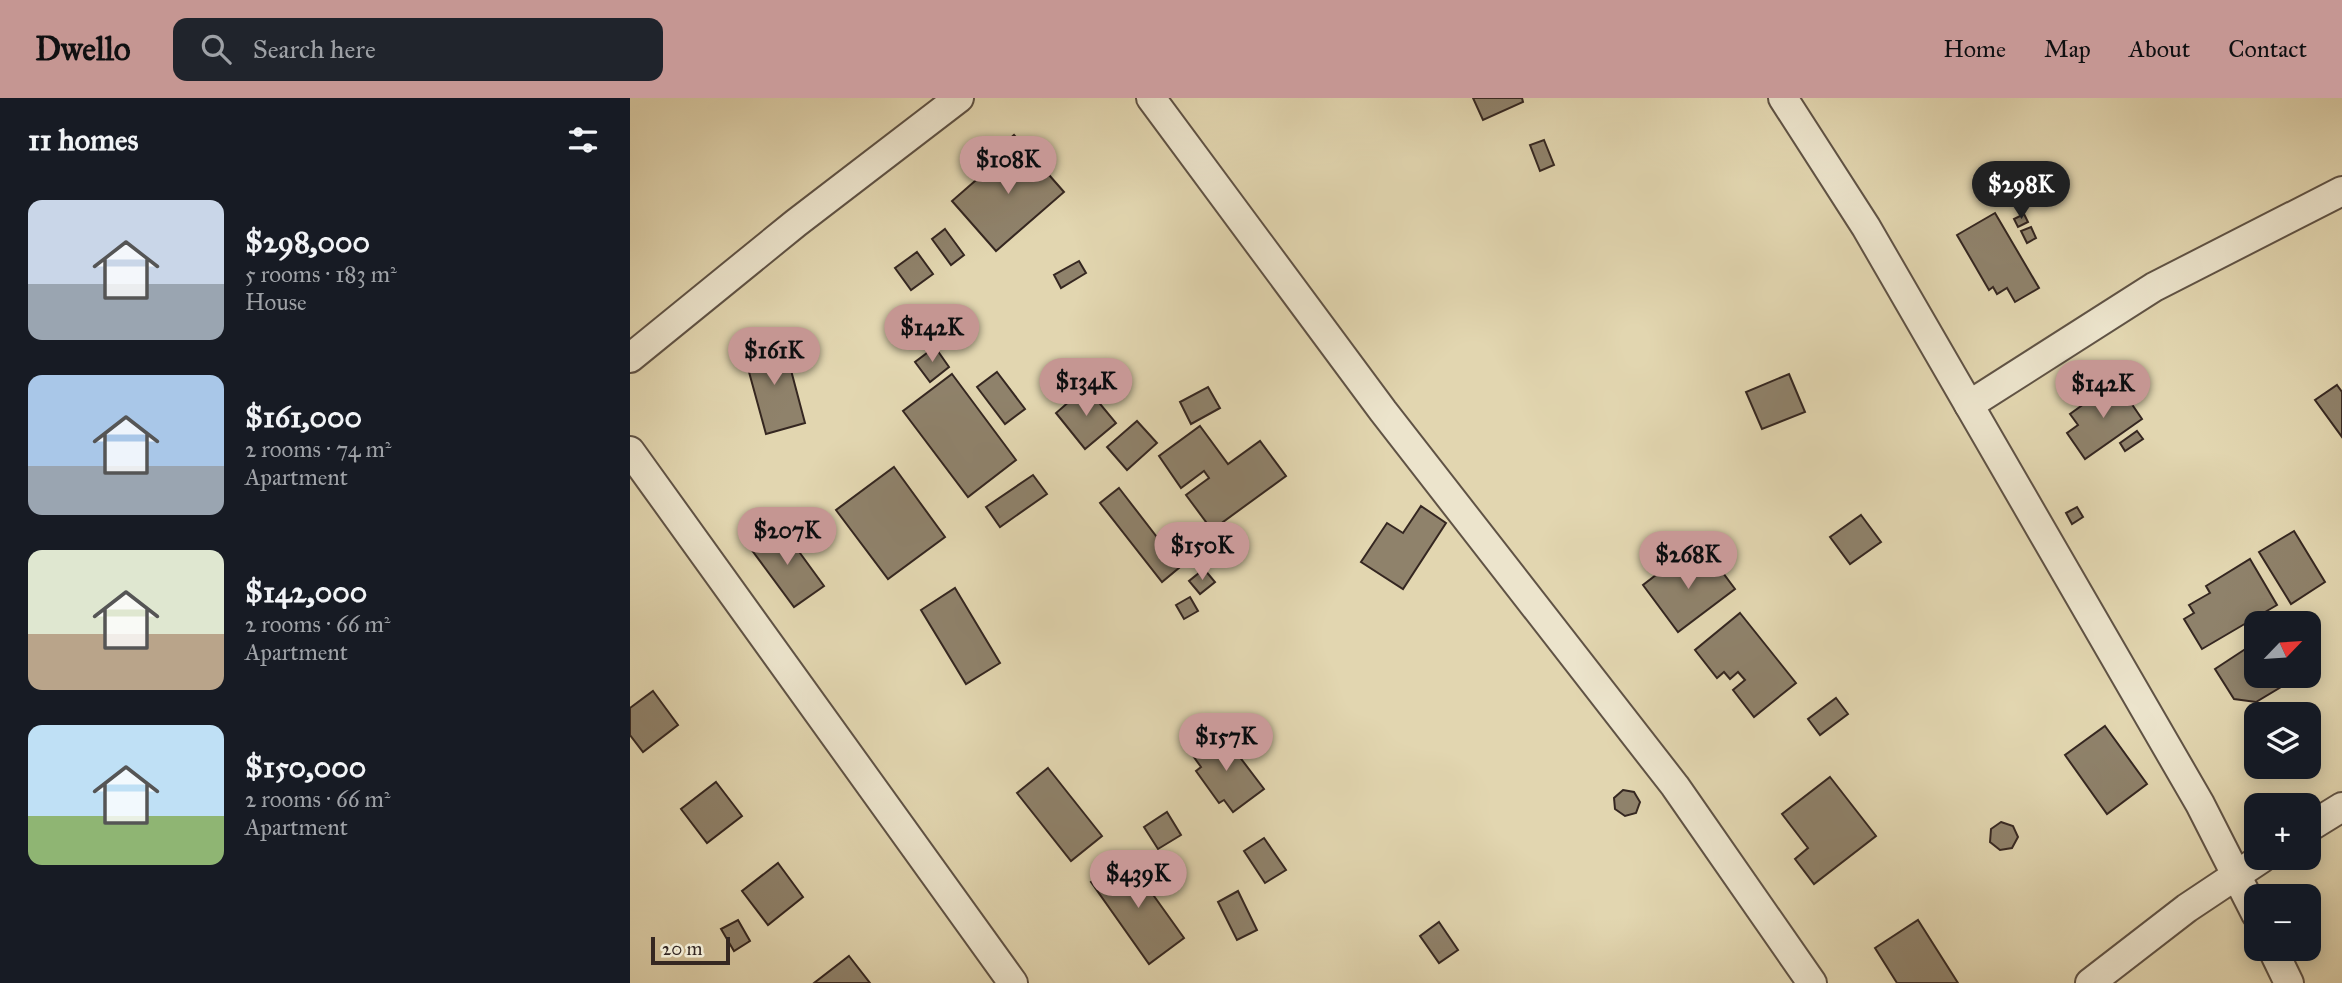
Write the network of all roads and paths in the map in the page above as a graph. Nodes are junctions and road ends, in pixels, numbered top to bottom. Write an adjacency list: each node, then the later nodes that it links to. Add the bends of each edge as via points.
1 (959, 98): 5 (street)
2 (1151, 98): 15 (street, via 1383,411 1675,786)
3 (1783, 98): 6 (street, via 1866,227)
4 (2342, 191): 6 (street, via 2154,287)
5 (630, 358)
6 (1969, 405): 11 (street)
7 (630, 452): 14 (street)
8 (2342, 807): 9 (street)
9 (2321, 820)
10 (2244, 870): 11 (street)
11 (2237, 874): 12 (street); 16 (street)
12 (2244, 889)
13 (2278, 961): 17 (street)
14 (1013, 983)
15 (1812, 983)
16 (2090, 983)
17 (2288, 983)

